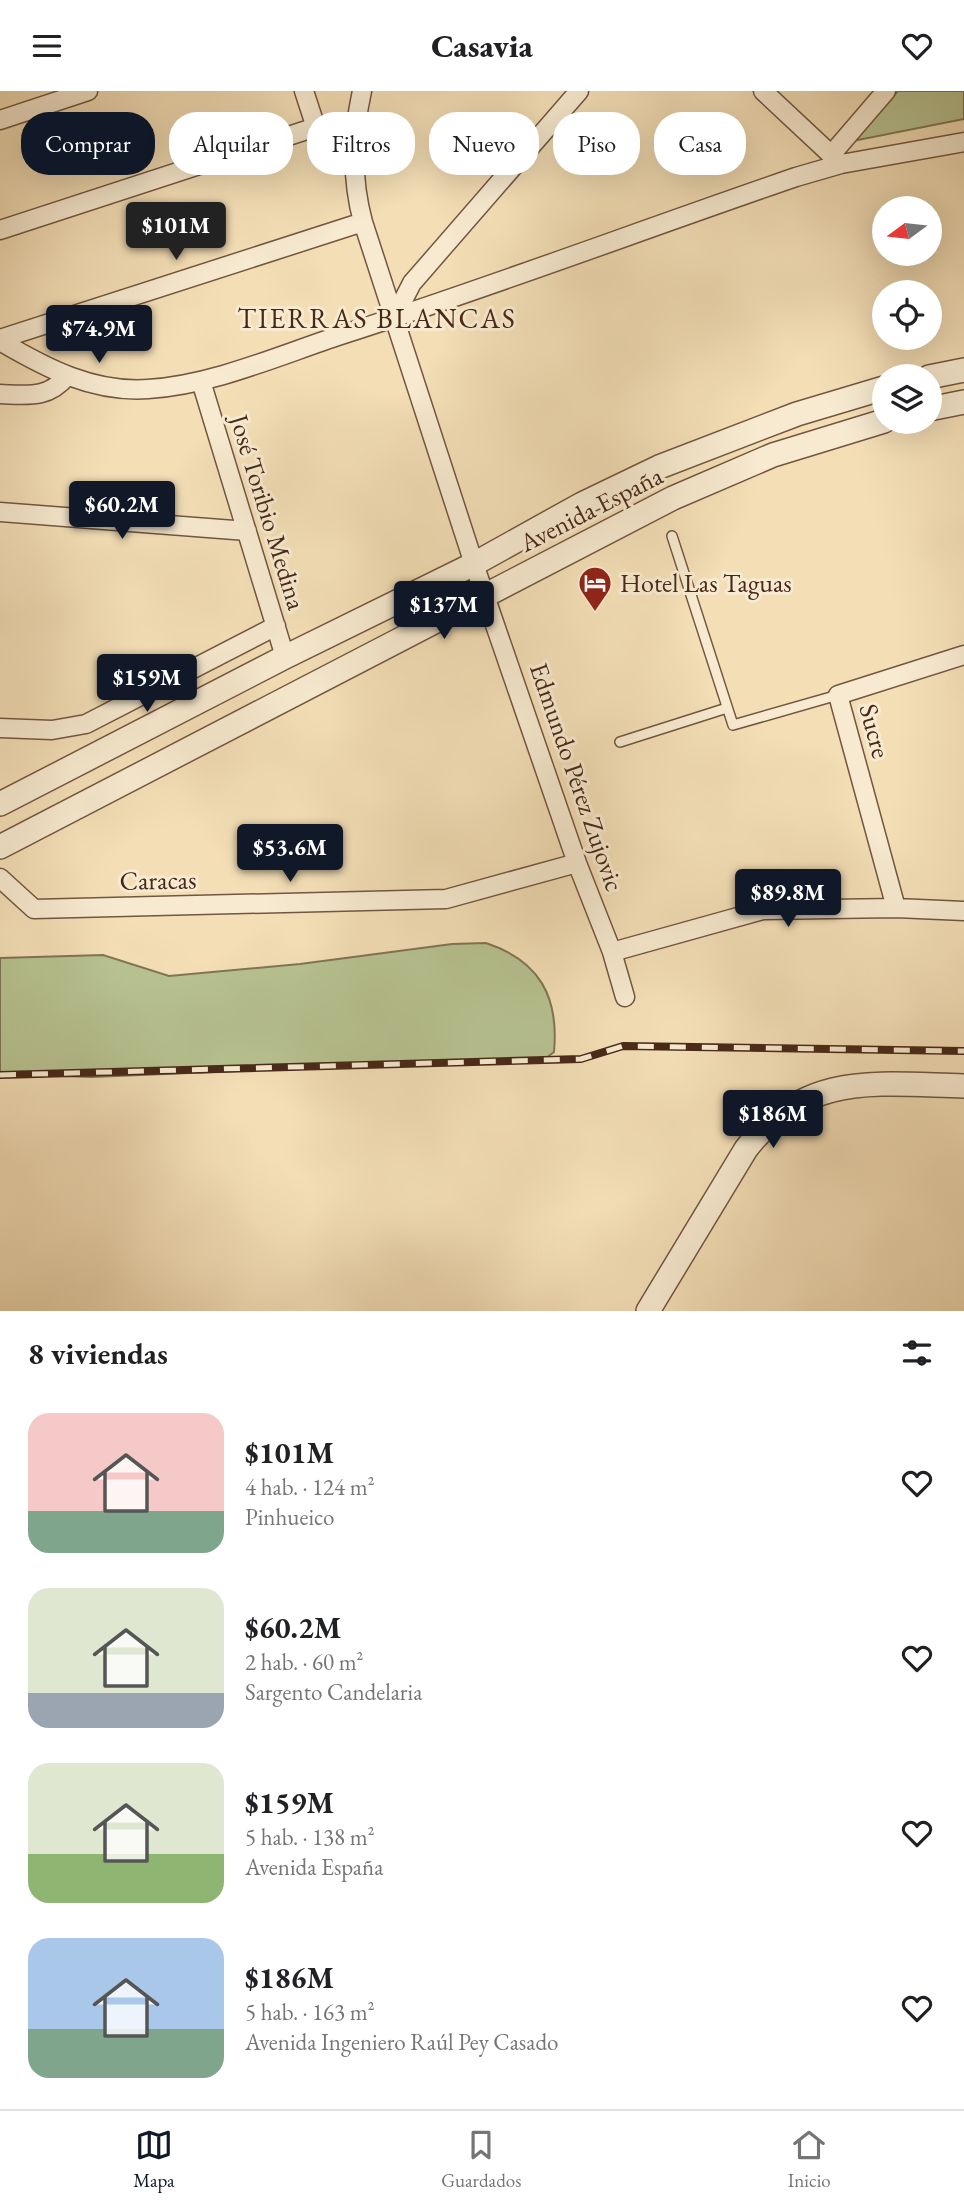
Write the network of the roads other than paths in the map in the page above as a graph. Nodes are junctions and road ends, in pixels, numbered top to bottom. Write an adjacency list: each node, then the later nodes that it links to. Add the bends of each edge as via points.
1 (88, 91): 9 (street)
2 (303, 91): 7 (street)
3 (362, 91): 8 (street, Edmundo Pérez Zujovic)
4 (579, 91): 16 (street, via 412,283)
5 (763, 91): 12 (street)
6 (886, 91): 12 (street)
7 (311, 112)
8 (357, 112)
9 (0, 120)
10 (307, 130): 15 (street)
11 (964, 142): 12 (street)
12 (836, 159): 16 (street)
13 (355, 175): 14 (street, Edmundo Pérez Zujovic)
14 (363, 222): 16 (street, Edmundo Pérez Zujovic); 17 (street)
15 (0, 230)
16 (394, 319): 21 (street); 30 (street, Edmundo Pérez Zujovic)
17 (0, 340): 20 (street)
18 (964, 370): 19 (street)
19 (942, 374)
20 (67, 376): 21 (street, via 146,389); 23 (street, via 57,388 39,395)
21 (201, 381): 28 (street, José Toribio Medina)
22 (872, 392): 30 (street, Avenida España, via 797,414 659,467)
23 (0, 394)
24 (964, 402): 25 (street)
25 (942, 406)
26 (872, 424): 31 (street, Avenida España, via 708,481)
27 (0, 512): 28 (street)
28 (247, 531): 32 (street, José Toribio Medina)
29 (672, 536): 36 (lane)
30 (474, 564): 31 (street, Edmundo Pérez Zujovic); 34 (street, Avenida España)
31 (485, 595): 40 (street, Avenida España); 41 (street, Edmundo Pérez Zujovic)
32 (276, 626): 34 (street, José Toribio Medina); 37 (street, via 86,724 52,730)
33 (964, 655): 35 (street, Sucre)
34 (285, 657): 39 (street, Avenida España)
35 (838, 695): 36 (lane, via 733,725); 43 (street, Sucre)
36 (727, 708): 38 (lane)
37 (0, 728)
38 (620, 742)
39 (0, 804)
40 (0, 847)
41 (577, 863): 42 (street, Caracas, via 446,899 34,909); 45 (street, Edmundo Pérez Zujovic)
42 (0, 878)
43 (896, 908): 44 (street); 45 (street, via 763,910)
44 (964, 911)
45 (612, 952): 46 (street, Edmundo Pérez Zujovic)
46 (625, 997)
47 (964, 1086): 48 (street, via 838,1088 777,1115 747,1149)
48 (648, 1311)

